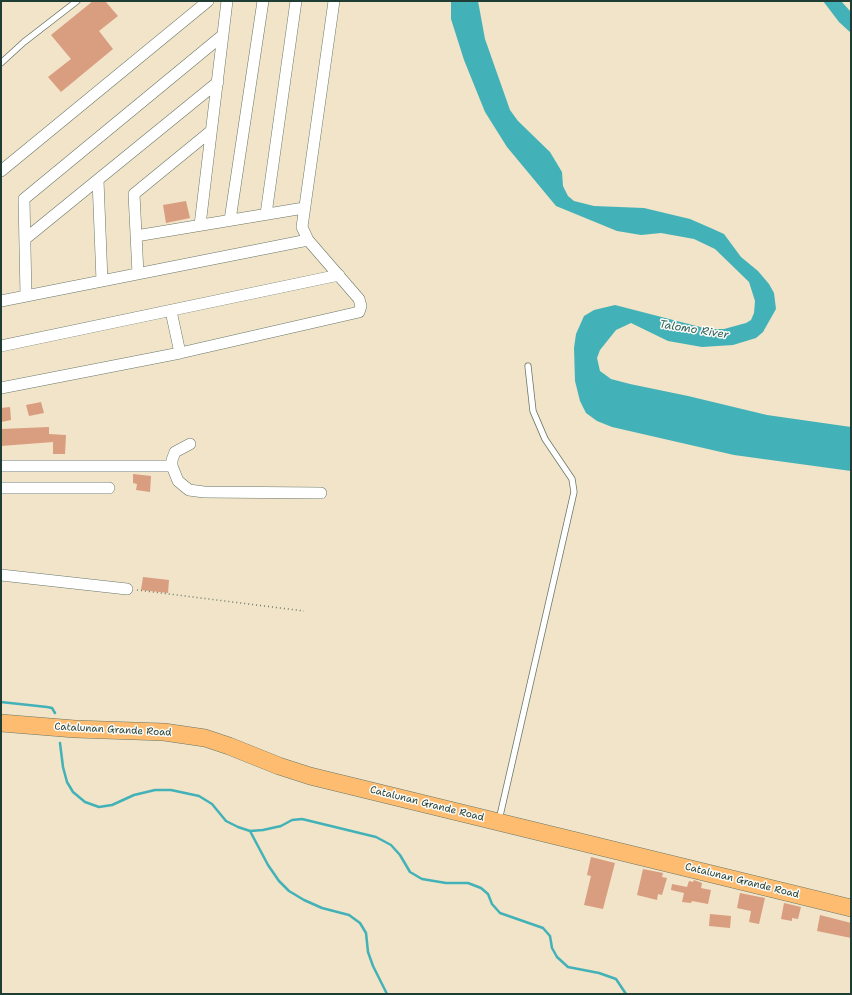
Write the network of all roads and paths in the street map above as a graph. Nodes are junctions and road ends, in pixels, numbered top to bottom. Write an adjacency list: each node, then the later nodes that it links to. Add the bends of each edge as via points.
1 (77, 1): 8 (lane)
2 (208, 1): 11 (street)
3 (227, 1): 7 (street)
4 (263, 1): 15 (street)
5 (296, 1): 14 (street)
6 (334, 1): 13 (street)
7 (223, 35): 9 (street); 18 (street, via 24,199)
8 (1, 63)
9 (218, 82): 10 (street); 12 (street)
10 (212, 131): 16 (street); 17 (street, via 134,194)
11 (1, 171)
12 (98, 180): 18 (street); 22 (street)
13 (304, 208): 14 (street); 19 (street, via 302,228)
14 (266, 214): 15 (street)
15 (230, 220): 16 (street)
16 (200, 225): 17 (street)
17 (136, 236): 20 (street)
18 (25, 239): 23 (street)
19 (308, 240): 20 (street); 21 (street)
20 (138, 274): 22 (street)
21 (339, 275): 25 (street); 27 (street, via 361,303 361,309 355,313)
22 (102, 281): 23 (street)
23 (26, 296): 24 (street)
24 (1, 302)
25 (171, 311): 26 (street); 27 (street)
26 (1, 346)
27 (180, 353): 29 (street)
28 (528, 366): 40 (lane, via 533,411 545,439 572,479 574,492)
29 (1, 388)
30 (190, 444): 32 (street, via 175,452)
31 (1, 466): 32 (street)
32 (172, 466): 35 (street, via 183,487 196,491)
33 (1, 488): 34 (street)
34 (109, 488)
35 (322, 493)
36 (1, 575): 37 (street)
37 (127, 589): 38 (path)
38 (304, 611)
39 (1, 723): 40 (main road, Catalunan Grande Road, via 194,736 230,746 272,764 310,776)
40 (499, 822): 41 (main road, Catalunan Grande Road)
41 (851, 908)

